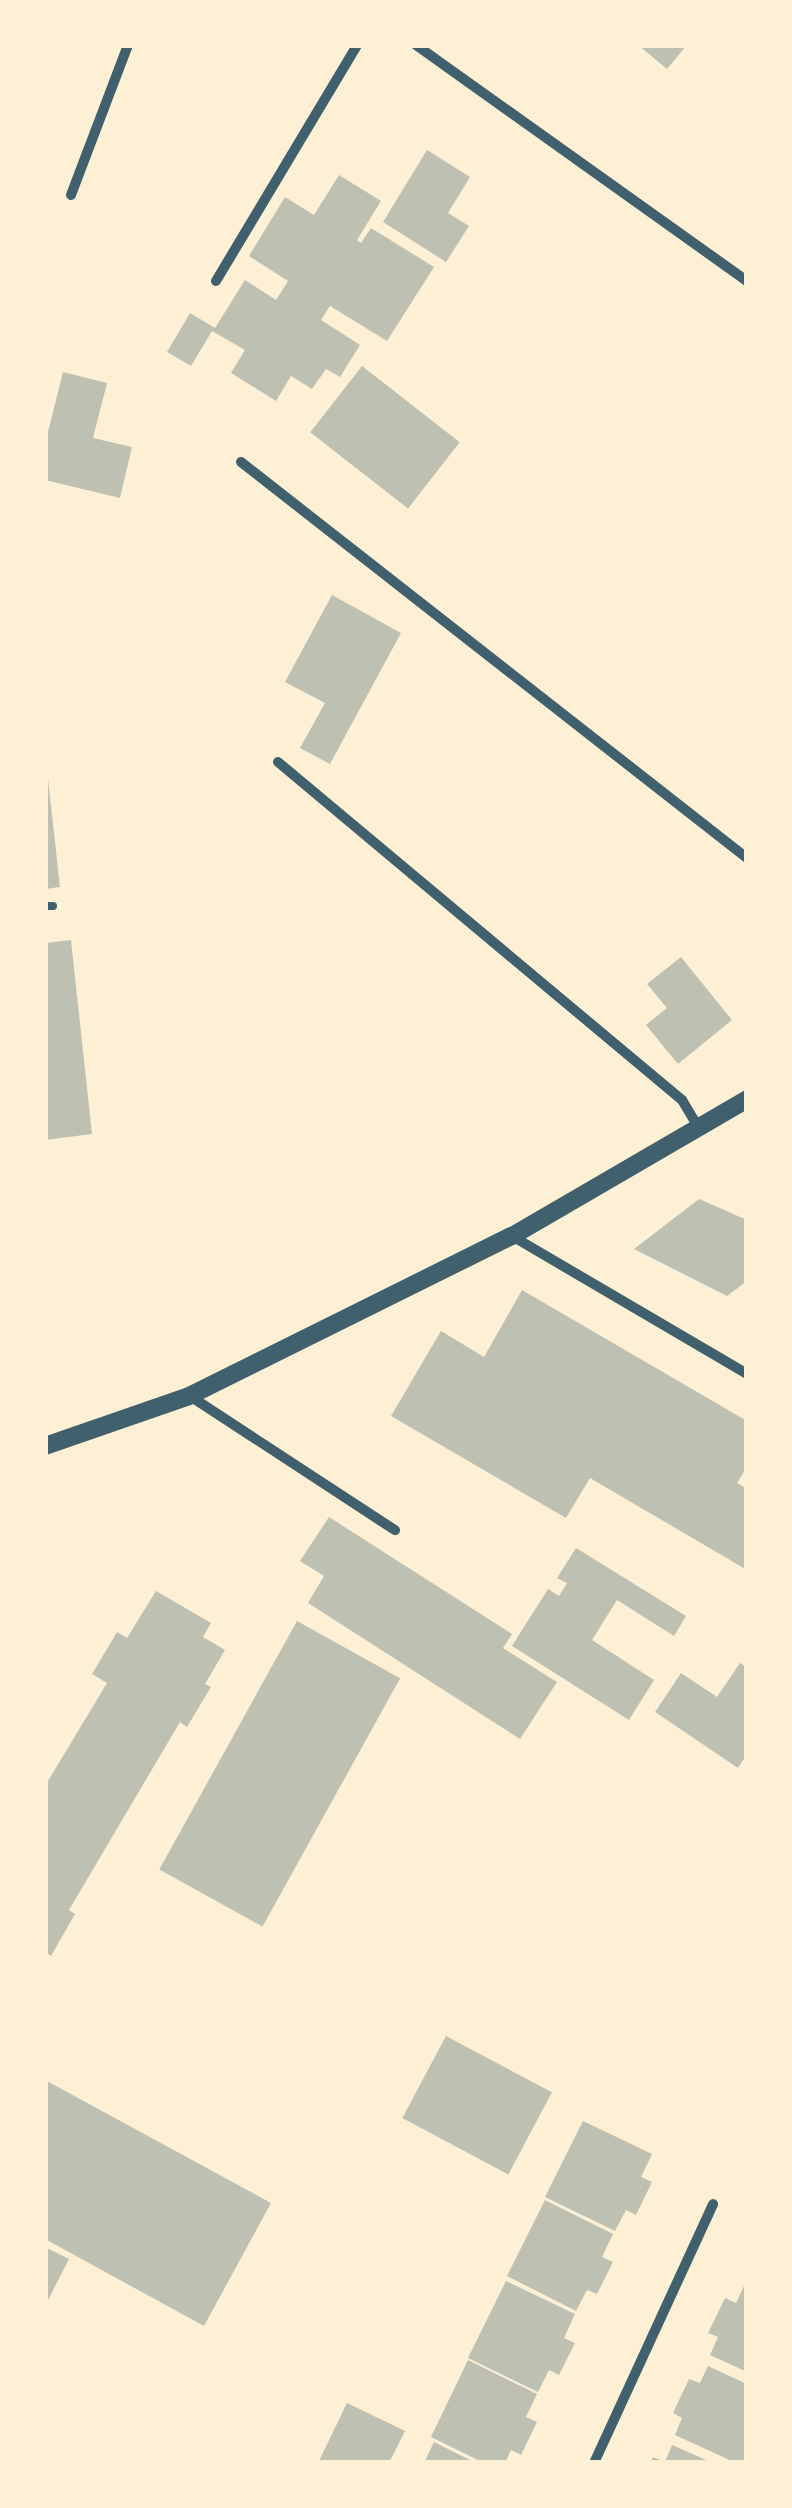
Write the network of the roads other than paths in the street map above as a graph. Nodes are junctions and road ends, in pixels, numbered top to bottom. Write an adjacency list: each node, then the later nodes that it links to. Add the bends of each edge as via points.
1 (128, 45): 4 (street)
2 (357, 45): 5 (street)
3 (416, 45): 6 (street)
4 (71, 195)
5 (216, 281)
6 (747, 281)
7 (241, 462): 9 (street)
8 (278, 762): 11 (street, via 682,1100)
9 (747, 858)
10 (747, 1099): 11 (street)
11 (698, 1127): 12 (street)
12 (512, 1236): 13 (street); 14 (street)
13 (747, 1374)
14 (189, 1396): 15 (street); 16 (street)
15 (45, 1446)
16 (395, 1530)
17 (713, 2204): 18 (street)
18 (594, 2463)

